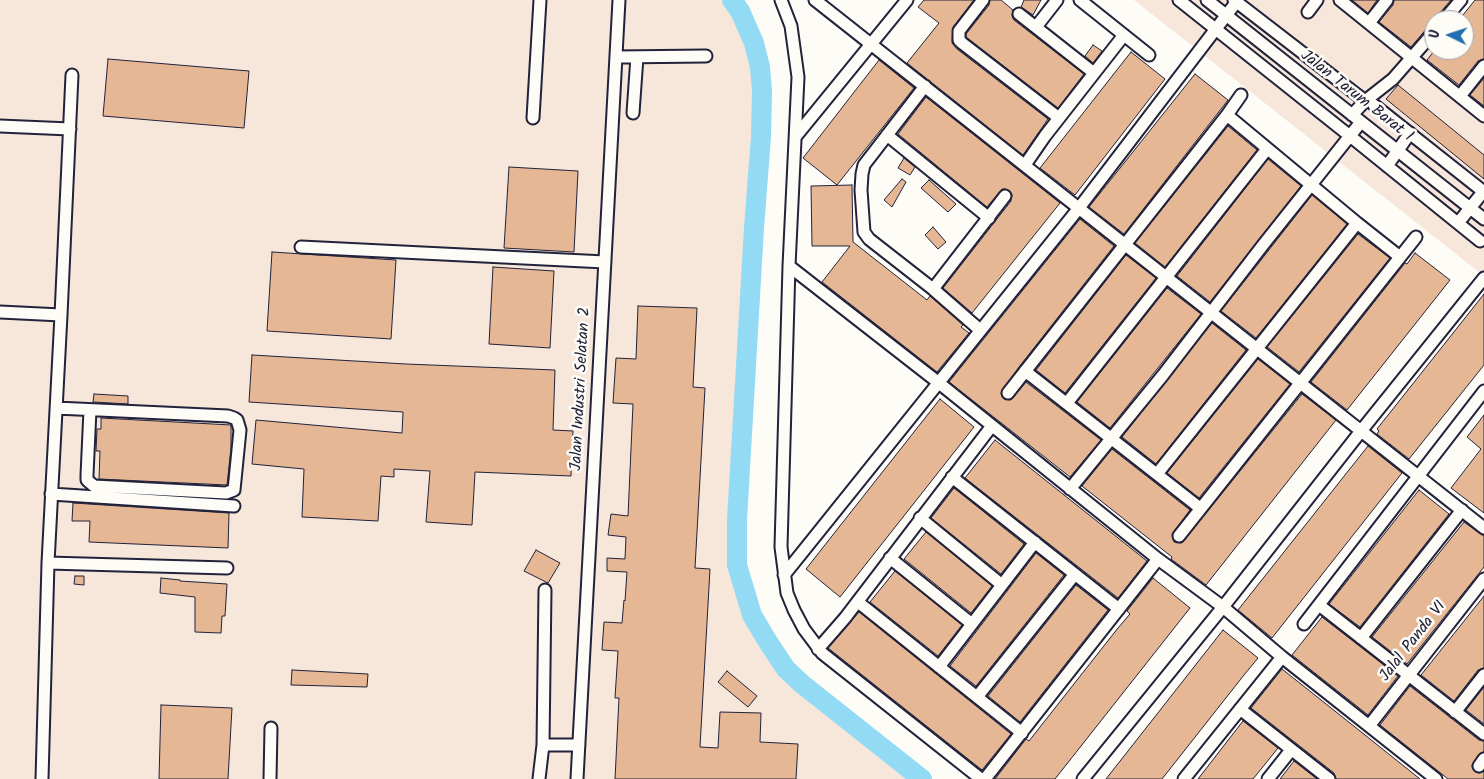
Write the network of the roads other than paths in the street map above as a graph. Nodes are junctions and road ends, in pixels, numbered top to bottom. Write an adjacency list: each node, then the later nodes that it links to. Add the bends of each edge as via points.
1 (540, 0): 53 (street)
2 (619, 0): 35 (street, Jalan Industri Selatan 2)
3 (781, 0): 61 (street, via 796,49)
4 (815, 0): 28 (street)
5 (907, 0): 28 (street)
6 (983, 0): 54 (street, via 959,31 959,40)
7 (1057, 0): 23 (street)
8 (1080, 0): 25 (street)
9 (1179, 0): 18 (street)
10 (1206, 0): 18 (street); 20 (street, Jalan Tarum Barat 1)
11 (1317, 0): 17 (street)
12 (1340, 0): 22 (street)
13 (1387, 0): 22 (street)
14 (1461, 0): 16 (street)
15 (1236, 1): 20 (street); 21 (street)
16 (1452, 10)
17 (1308, 12)
18 (1195, 13): 24 (street)
19 (1019, 14): 23 (street)
20 (1226, 15): 24 (street); 26 (street, Jalan Tarum Barat 1)
21 (1263, 22): 26 (street); 27 (street)
22 (1369, 23): 37 (street)
23 (1036, 27): 41 (street)
24 (1215, 29): 30 (street); 70 (street)
25 (1124, 35): 32 (street); 41 (street)
26 (1252, 35): 30 (street); 31 (street, Jalan Tarum Barat 1)
27 (1285, 39): 31 (street); 36 (street)
28 (871, 44): 43 (street); 61 (street)
29 (1424, 44): 37 (street)
30 (1240, 49): 39 (street)
31 (1274, 53): 39 (street); 40 (street, Jalan Tarum Barat 1)
32 (1150, 55)
33 (637, 56): 34 (street); 35 (street); 50 (street)
34 (706, 56)
35 (616, 57): 81 (street, Jalan Industri Selatan 2)
36 (1310, 58): 40 (street); 45 (street)
37 (1412, 58): 47 (street); 49 (street)
38 (1484, 66): 47 (street)
39 (1263, 67): 44 (street)
40 (1299, 72): 44 (street); 48 (street, Jalan Tarum Barat 1)
41 (1094, 73): 54 (street)
42 (72, 75): 58 (street)
43 (924, 86): 60 (street); 65 (street)
44 (1288, 87): 55 (street)
45 (1349, 89): 48 (street); 49 (street)
46 (1241, 95): 51 (street)
47 (1460, 96): 52 (street)
48 (1338, 103): 55 (street); 56 (street, Jalan Tarum Barat 1)
49 (1370, 103): 56 (street); 59 (street)
50 (633, 113)
51 (1227, 115): 63 (street); 78 (street)
52 (1484, 116)
53 (533, 118)
54 (1059, 118): 65 (street)
55 (1327, 118): 62 (street)
56 (1357, 118): 62 (street); 64 (street, Jalan Tarum Barat 1)
57 (0, 126): 58 (street)
58 (70, 129): 88 (street)
59 (1410, 133): 64 (street); 68 (street)
60 (887, 135): 72 (street); 85 (street, via 864,165 861,190 864,232)
61 (796, 136): 82 (street)
62 (1350, 136): 66 (street); 67 (street)
63 (1267, 149): 67 (street); 83 (street)
64 (1398, 151): 66 (street); 71 (street, Jalan Tarum Barat 1)
65 (1025, 165): 70 (street)
66 (1387, 166): 75 (street)
67 (1311, 184): 74 (street); 87 (street)
68 (1484, 192): 71 (street)
69 (1005, 196): 72 (street)
70 (1079, 208): 78 (street); 89 (street)
71 (1470, 208): 73 (street, Jalan Tarum Barat 1); 75 (street)
72 (988, 218): 85 (street)
73 (1484, 219)
74 (1357, 223): 80 (street); 90 (street)
75 (1458, 223): 77 (street)
76 (1416, 237): 80 (street)
77 (1480, 242)
78 (1124, 244): 83 (street); 91 (street)
79 (300, 247): 81 (street)
80 (1400, 256): 92 (street)
81 (605, 262): 143 (street, Jalan Industri Selatan 2)
82 (788, 266): 93 (street); 119 (street, via 780,546)
83 (1166, 276): 87 (street); 96 (street)
84 (1484, 278): 100 (street)
85 (933, 289): 89 (street)
86 (0, 312): 88 (street)
87 (1211, 312): 90 (street); 101 (street)
88 (62, 315): 97 (street)
89 (980, 330): 93 (street)
90 (1257, 349): 92 (street); 102 (street)
91 (1025, 371): 94 (street); 96 (street)
92 (1300, 382): 100 (street); 108 (street)
93 (939, 384): 99 (street); 119 (street)
94 (1008, 393)
95 (1482, 398): 103 (street)
96 (1067, 403): 101 (street)
97 (56, 408): 98 (street); 106 (street)
98 (90, 410): 98 (street, via 234,418 240,430 234,490 226,493 94,486 87,480)
99 (991, 426): 104 (street); 105 (street)
100 (1361, 431): 103 (street); 125 (street)
101 (1111, 438): 102 (street); 105 (street)
102 (1157, 474): 108 (street)
103 (1418, 476): 109 (street); 124 (street)
104 (952, 477): 110 (street); 113 (street)
105 (1070, 489): 115 (street)
106 (51, 494): 107 (street); 116 (street)
107 (234, 506)
108 (1200, 508): 112 (street)
109 (1462, 510): 111 (street); 129 (street)
110 (920, 518): 114 (street); 121 (street)
111 (1484, 528)
112 (1179, 536)
113 (1035, 542): 118 (street); 121 (street)
114 (890, 558): 123 (street); 127 (street)
115 (1158, 559): 125 (street); 126 (street)
116 (48, 563): 117 (street); 145 (street)
117 (226, 568)
118 (1075, 574): 126 (street); 135 (street)
119 (784, 575): 130 (street, via 794,610)
120 (1484, 579): 133 (street, Jalal Panda VI)
121 (1002, 585): 127 (street)
122 (545, 590): 142 (street)
123 (858, 602): 130 (street); 132 (street)
124 (1319, 605): 128 (street); 129 (street)
125 (1223, 607): 131 (street); 151 (street)
126 (1119, 609): 140 (street)
127 (972, 624): 132 (street)
128 (1304, 624)
129 (1361, 638): 133 (street)
130 (818, 649): 149 (street)
131 (1282, 657): 136 (street); 138 (street)
132 (938, 667): 135 (street)
133 (1408, 675): 137 (street); 138 (street, Jalal Panda VI)
134 (1484, 675): 137 (street)
135 (977, 697): 140 (street)
136 (1240, 709): 144 (street); 152 (street)
137 (1456, 712): 141 (street)
138 (1369, 726): 155 (street)
139 (271, 728): 146 (street)
140 (1022, 733): 150 (street)
141 (1484, 734)
142 (542, 745): 143 (street); 147 (street)
143 (578, 745): 148 (street, Jalan Industri Selatan 2)
144 (1291, 750): 153 (street); 154 (street)
145 (42, 779)
146 (270, 779)
147 (539, 779)
148 (577, 779)
149 (981, 779)
150 (985, 779)
151 (1083, 779)
152 (1184, 779)
153 (1268, 779)
154 (1329, 779)
155 (1436, 779)

